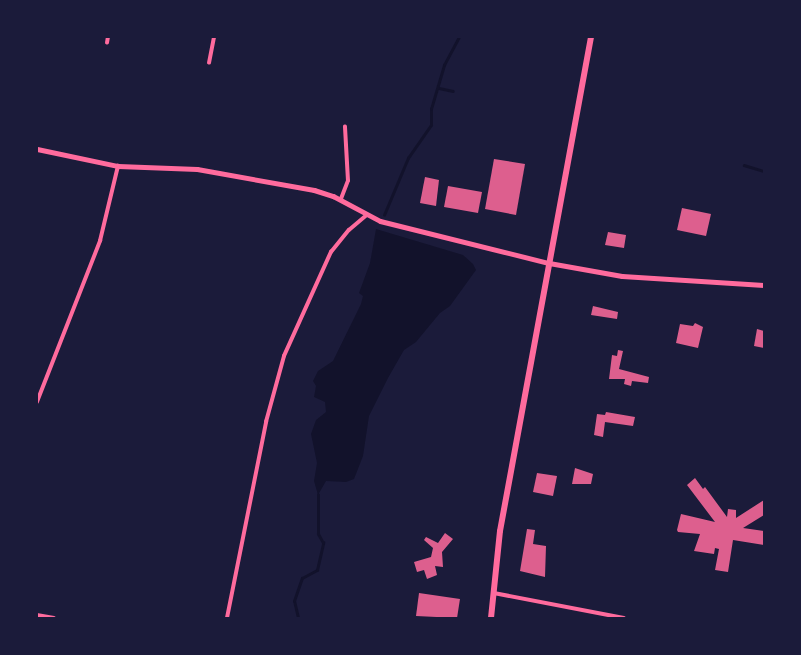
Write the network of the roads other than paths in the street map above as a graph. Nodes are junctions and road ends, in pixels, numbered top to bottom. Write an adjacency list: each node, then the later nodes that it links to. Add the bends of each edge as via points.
1 (108, 37): 4 (street)
2 (214, 37): 5 (street)
3 (591, 37): 11 (main road)
4 (107, 43)
5 (209, 63)
6 (345, 127): 9 (street, via 348,181)
7 (37, 149): 8 (street)
8 (118, 166): 9 (street, via 213,171 314,190); 13 (street, via 100,241)
9 (341, 200): 10 (street)
10 (366, 215): 11 (street); 17 (street, via 331,252 282,362)
11 (549, 264): 12 (street, via 622,276); 14 (main road)
12 (764, 285)
13 (37, 402)
14 (492, 592): 18 (main road); 19 (street)
15 (37, 615): 16 (street)
16 (54, 618)
17 (227, 618)
18 (491, 618)
19 (624, 618)

